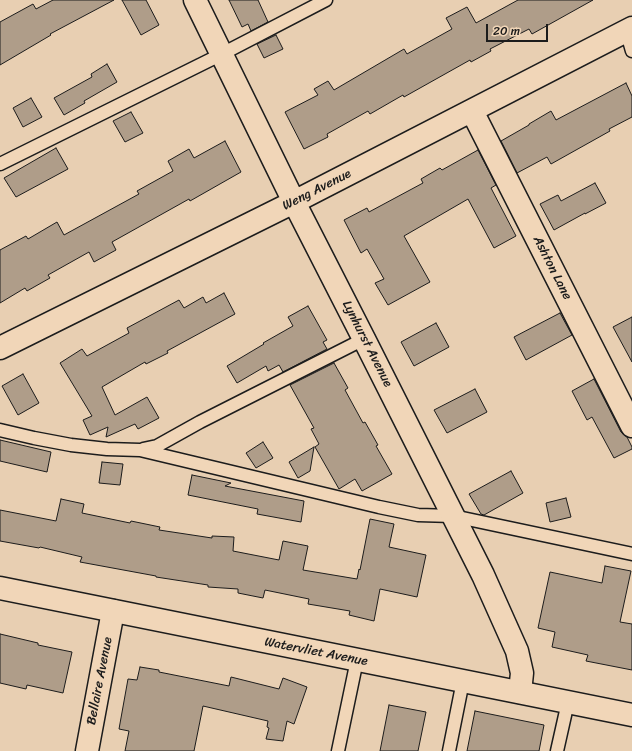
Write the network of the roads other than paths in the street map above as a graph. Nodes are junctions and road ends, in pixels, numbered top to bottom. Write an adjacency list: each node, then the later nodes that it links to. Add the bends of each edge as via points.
1 (195, 0): 5 (street, Lynhurst Avenue)
2 (326, 0): 5 (lane)
3 (629, 29): 4 (lane); 6 (street, Weng Avenue)
4 (632, 51)
5 (222, 54): 7 (lane); 8 (street, Lynhurst Avenue)
6 (472, 110): 8 (street, Weng Avenue); 11 (street, Ashton Lane)
7 (0, 164)
8 (294, 202): 9 (street, Lynhurst Avenue); 10 (street, Weng Avenue)
9 (364, 338): 13 (lane, via 157,446); 14 (street, Lynhurst Avenue)
10 (0, 348)
11 (632, 426)
12 (0, 430): 13 (lane, via 71,445)
13 (140, 450): 14 (lane, via 379,508 418,515)
14 (453, 516): 15 (lane); 20 (street, Lynhurst Avenue, via 517,651 522,673)
15 (632, 554)
16 (0, 588): 17 (street, Watervliet Avenue)
17 (113, 611): 18 (street, Watervliet Avenue); 23 (street, Bellaire Avenue)
18 (356, 660): 19 (street, Watervliet Avenue); 24 (lane)
19 (463, 681): 20 (street, Watervliet Avenue); 25 (lane)
20 (520, 692): 21 (street, Watervliet Avenue)
21 (568, 702): 22 (street, Watervliet Avenue); 26 (lane)
22 (632, 715)
23 (87, 751)
24 (338, 751)
25 (449, 751)
26 (557, 751)

